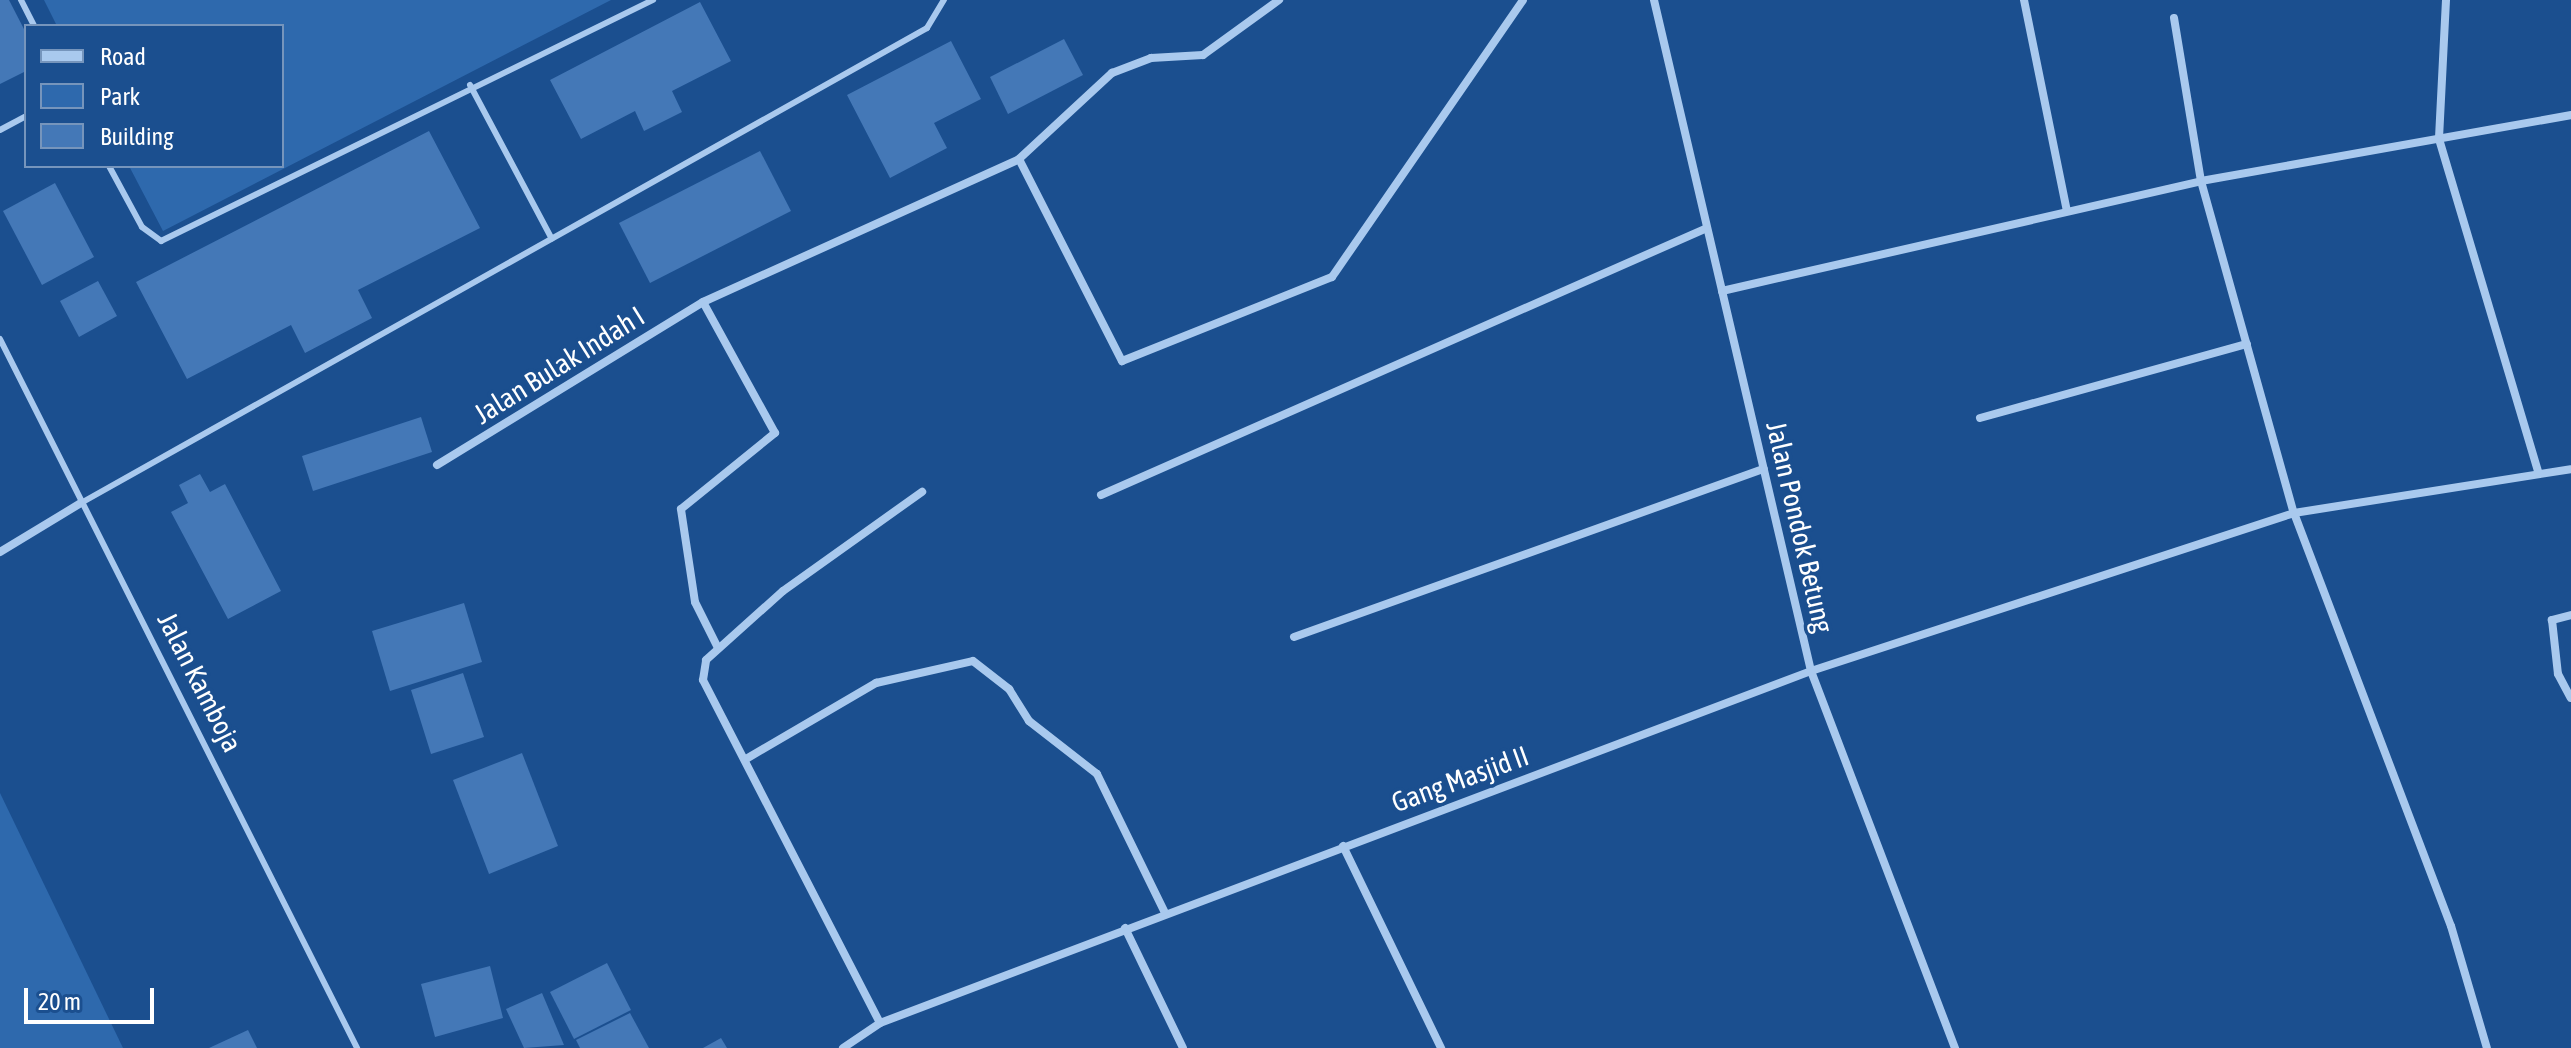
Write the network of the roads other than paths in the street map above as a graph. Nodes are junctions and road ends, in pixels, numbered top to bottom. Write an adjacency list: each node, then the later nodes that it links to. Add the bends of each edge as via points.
1 (21, 0): 10 (lane)
2 (653, 0): 11 (lane)
3 (944, 0): 21 (lane, via 927,28)
4 (1279, 0): 16 (street, Jalan Bulak Indah I, via 1203,55 1151,58 1112,73)
5 (1523, 0): 16 (street, via 1332,277 1122,361)
6 (1654, 0): 20 (street, Jalan Pondok Betung)
7 (2024, 0): 19 (street)
8 (2446, 0): 15 (street)
9 (2174, 18): 18 (street)
10 (33, 24)
11 (470, 85): 17 (lane, via 161,241 142,227); 21 (lane)
12 (2571, 115): 15 (street)
13 (24, 117): 14 (lane)
14 (0, 130)
15 (2439, 139): 18 (street); 30 (street)
16 (1019, 159): 23 (street, Jalan Bulak Indah I)
17 (110, 168)
18 (2201, 181): 19 (street); 25 (street)
19 (2067, 211): 22 (street)
20 (1707, 228): 22 (street, Jalan Pondok Betung); 32 (street)
21 (552, 239): 33 (lane)
22 (1722, 291): 28 (street, Jalan Pondok Betung)
23 (703, 302): 27 (street, Jalan Bulak Indah I); 38 (street, via 775,433 681,509 695,602)
24 (0, 339): 33 (lane, Jalan Kamboja)
25 (2247, 344): 26 (street); 34 (street)
26 (1980, 418)
27 (437, 465)
28 (1764, 469): 37 (street); 39 (street, Jalan Pondok Betung)
29 (2571, 469): 30 (street, Gang Masjid II)
30 (2538, 472): 34 (street, Gang Masjid II)
31 (922, 492): 38 (street, via 783,591)
32 (1101, 495)
33 (81, 503): 35 (street); 46 (lane, Jalan Kamboja, via 175,679)
34 (2294, 513): 39 (street, Gang Masjid II); 51 (street, via 2451,926)
35 (0, 552)
36 (2571, 615): 40 (street, via 2552,620 2558,674)
37 (1294, 637)
38 (718, 648): 41 (street, via 706,660 703,680)
39 (1811, 671): 42 (street, Gang Masjid II); 50 (street, Jalan Pondok Betung)
40 (2571, 698)
41 (746, 759): 43 (street, via 876,683 973,661 1009,689 1029,721 1097,774); 45 (street)
42 (1343, 846): 43 (street, Gang Masjid II); 49 (street)
43 (1165, 913): 44 (street, Gang Masjid II)
44 (1125, 928): 45 (street, Gang Masjid II); 48 (street)
45 (880, 1023): 47 (street, Gang Masjid II)
46 (357, 1048)
47 (843, 1048)
48 (1183, 1048)
49 (1441, 1048)
50 (1955, 1048)
51 (2487, 1048)

